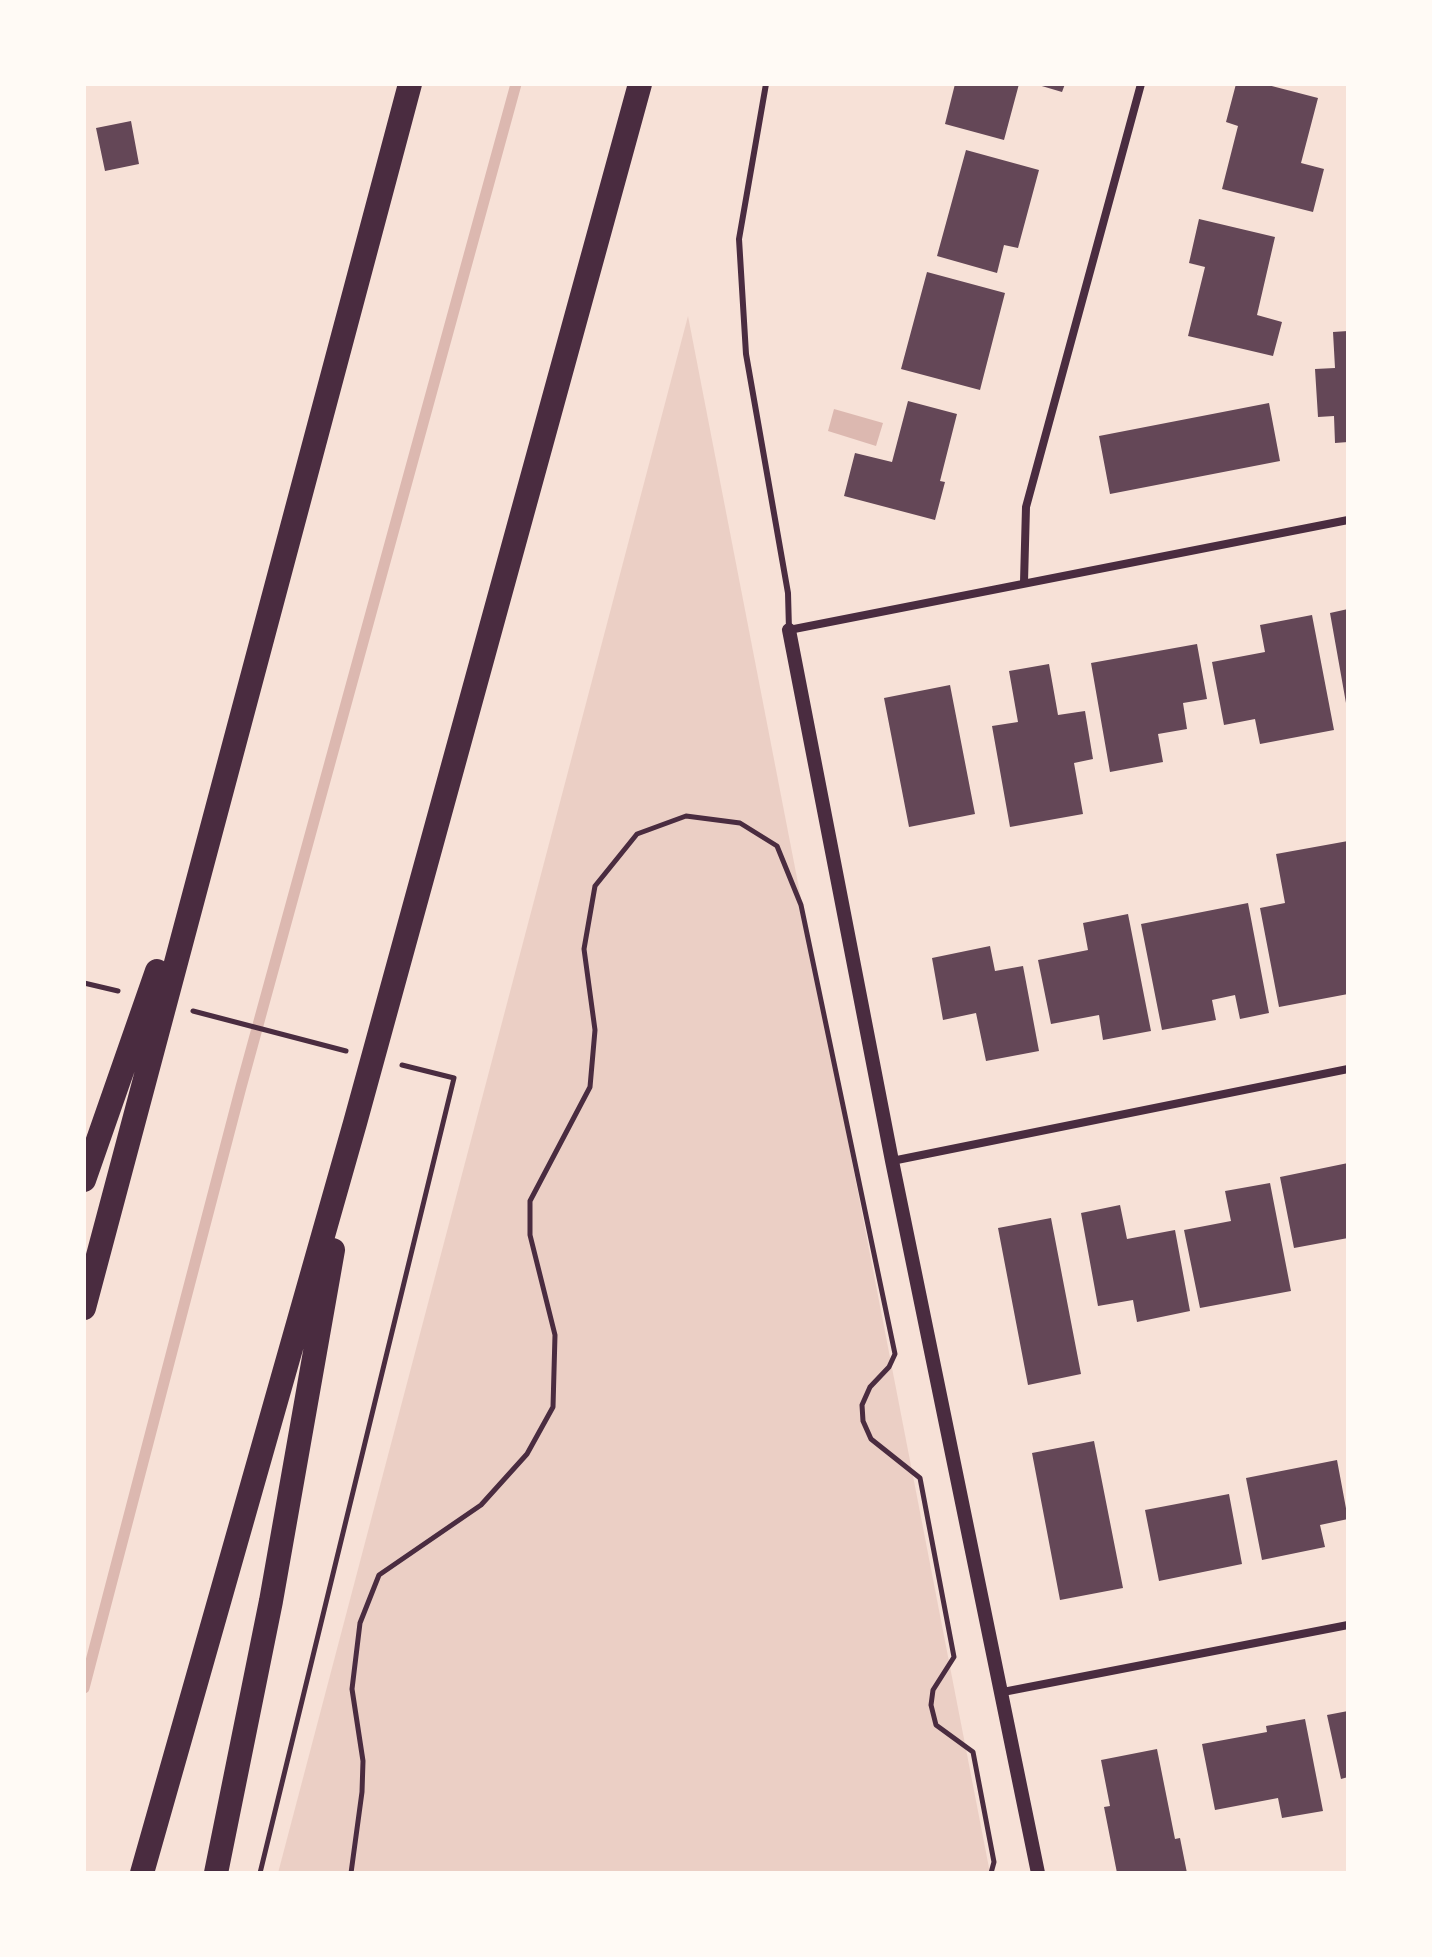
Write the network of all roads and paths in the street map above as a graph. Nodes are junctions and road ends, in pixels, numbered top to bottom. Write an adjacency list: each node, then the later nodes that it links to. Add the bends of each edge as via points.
1 (410, 84): 8 (highway)
2 (640, 84): 15 (highway)
3 (766, 84): 7 (lane, via 739,239 746,354 788,593)
4 (1141, 84): 6 (street, via 1026,507)
5 (1348, 520): 6 (street)
6 (1024, 582): 7 (street)
7 (789, 630): 16 (street)
8 (214, 810): 17 (highway); 18 (highway)
9 (84, 983): 10 (path)
10 (130, 995)
11 (192, 1011): 12 (path)
12 (361, 1055)
13 (392, 1062): 23 (path, via 454,1078)
14 (1348, 1069): 16 (street)
15 (355, 1123): 21 (highway); 22 (highway, via 271,1601)
16 (892, 1161): 20 (street)
17 (84, 1180)
18 (84, 1308)
19 (1348, 1625): 20 (street)
20 (1003, 1692): 26 (street)
21 (142, 1873)
22 (216, 1873)
23 (260, 1873)
24 (351, 1873): 25 (path, via 362,1792 352,1689 360,1623 379,1575 481,1505 527,1454 553,1407 555,1335 530,1235 530,1201 590,1087 595,1030 584,949 595,886 637,834 686,816 740,823 777,846 801,905 895,1354 870,1387 862,1405 863,1421 871,1439 920,1478 954,1657 933,1690 931,1705 936,1725 973,1752 994,1862)
25 (991, 1873)
26 (1038, 1873)

